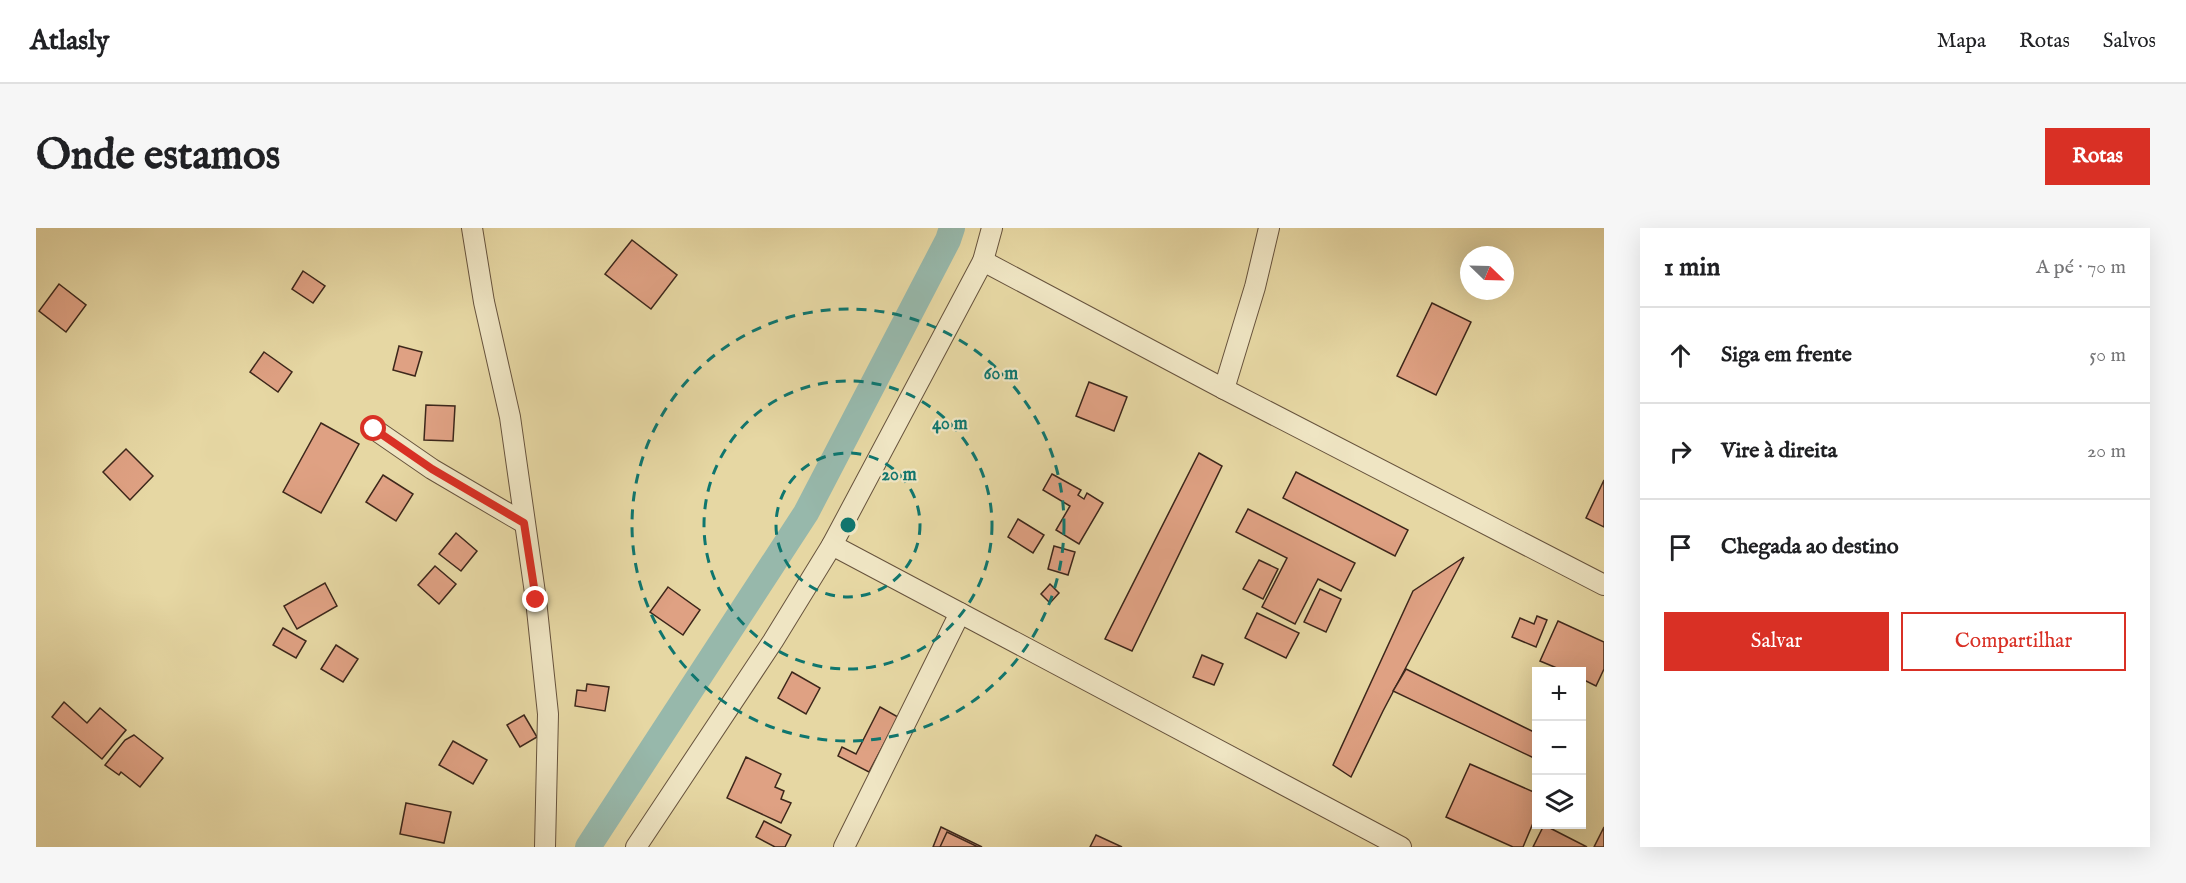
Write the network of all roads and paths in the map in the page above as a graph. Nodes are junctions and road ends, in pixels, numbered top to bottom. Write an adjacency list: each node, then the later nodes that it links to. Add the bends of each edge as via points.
1 (472, 228): 7 (street, via 510,417)
2 (992, 228): 4 (street)
3 (1269, 228): 5 (street)
4 (983, 261): 5 (street); 8 (street)
5 (1224, 389): 9 (street)
6 (374, 429): 7 (street, via 432,469)
7 (524, 523): 11 (street, via 548,714)
8 (832, 545): 10 (street); 12 (street)
9 (1604, 585)
10 (960, 613): 13 (street); 14 (street)
11 (545, 847)
12 (636, 847)
13 (844, 847)
14 (1401, 847)

